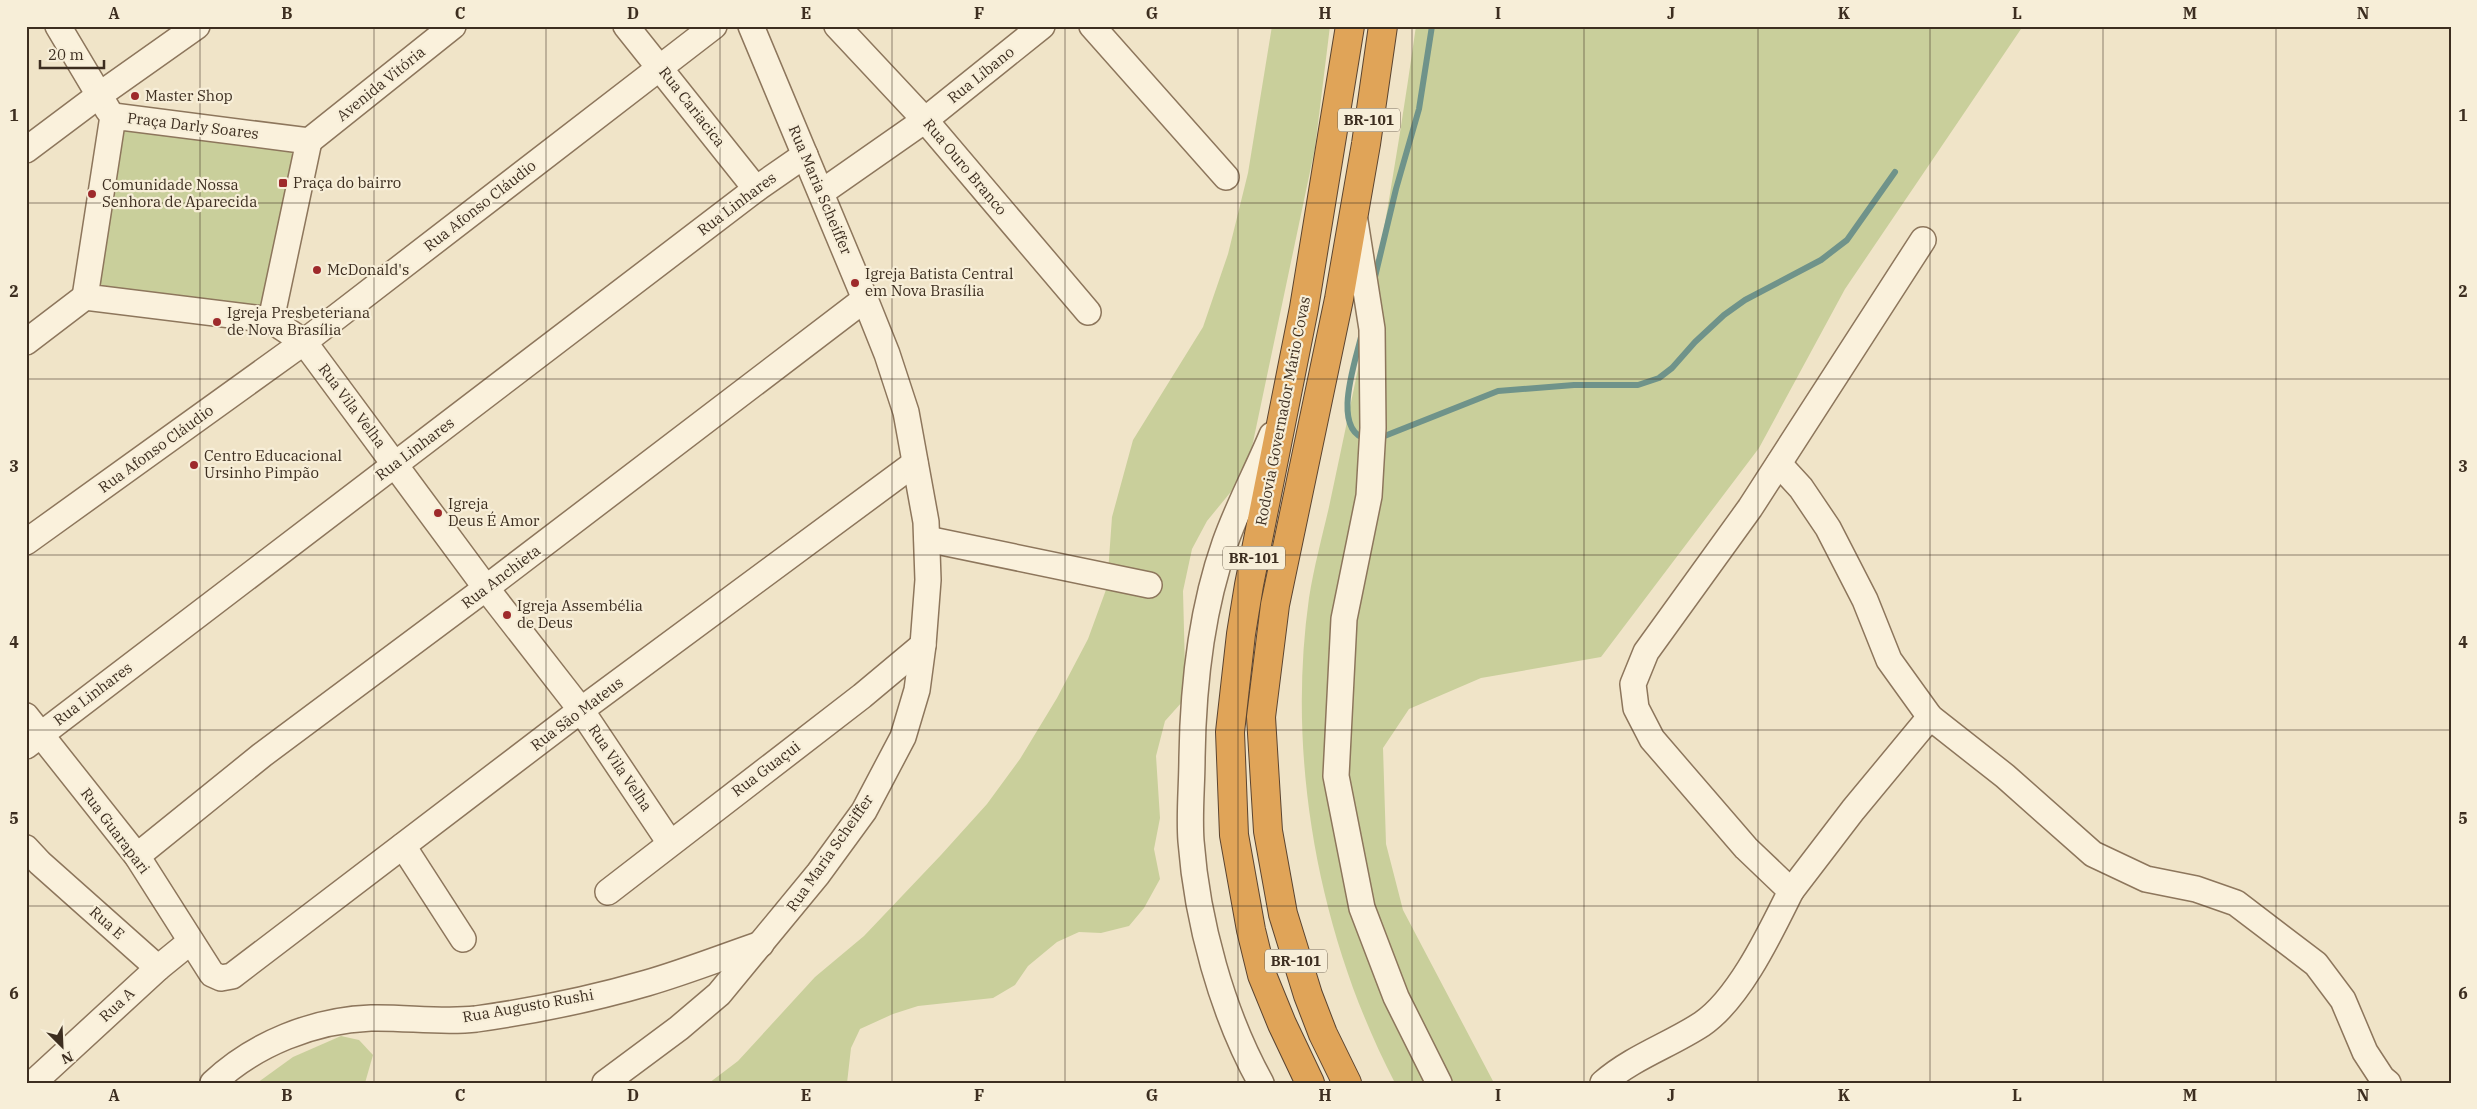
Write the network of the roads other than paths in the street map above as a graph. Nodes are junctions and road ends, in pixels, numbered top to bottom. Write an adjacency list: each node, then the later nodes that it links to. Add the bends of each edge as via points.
1 (58, 26): 13 (street)
2 (197, 26): 13 (street)
3 (453, 26): 16 (street, Avenida Vitória)
4 (626, 26): 12 (street, Rua Cariacica)
5 (714, 26): 12 (street, Rua Afonso Cláudio)
6 (751, 26): 18 (street, Rua Maria Scheiffer)
7 (837, 26): 15 (street, Rua Ouro Branco)
8 (1042, 26): 15 (street, Rua Líbano)
9 (1092, 26): 19 (street)
10 (1350, 26): 30 (highway, Rodovia Governador Mário Covas / BR-101, via 1304,308)
11 (1383, 26): 22 (highway, Rodovia Governador Mário Covas / BR-101)
12 (660, 67): 20 (street, Rua Cariacica); 29 (street, Rua Afonso Cláudio)
13 (98, 96): 14 (street); 17 (street)
14 (113, 116): 16 (street, Praça Darly Soares); 24 (street, Praça Darly Soares)
15 (925, 120): 21 (street, Rua Líbano); 26 (street, Rua Ouro Branco)
16 (309, 141): 27 (street)
17 (26, 150)
18 (806, 155): 20 (street, Rua Linhares); 21 (street, Rua Maria Scheiffer)
19 (1226, 177)
20 (756, 189): 32 (street, Rua Linhares)
21 (822, 192): 25 (street, Rua Maria Scheiffer)
22 (1354, 213): 58 (highway, Rodovia Governador Mário Covas / BR-101, via 1340,299 1275,605 1261,717 1268,831 1283,914 1308,995); 59 (street, Rodovia Governador Mário Covas, via 1372,329 1373,428 1369,496 1344,619 1336,776 1362,908 1396,997)
23 (1923, 240): 33 (street)
24 (85, 297): 27 (street); 28 (street)
25 (865, 299): 31 (street, Rua Maria Scheiffer, via 906,412); 37 (street, Rua Anchieta)
26 (1088, 312)
27 (271, 320): 29 (street, Rua Vila Velha)
28 (26, 342)
29 (304, 342): 32 (street, Rua Vila Velha); 35 (street, Rua Afonso Cláudio)
30 (1284, 408): 56 (street, via 1225,542 1215,577 1200,648 1193,742 1191,840 1206,934 1219,982); 57 (highway, Rodovia Governador Mário Covas / BR-101, via 1241,634 1230,732 1234,835 1262,975)
31 (915, 463): 34 (street, Rua Maria Scheiffer); 39 (street, Rua São Mateus)
32 (395, 464): 37 (street, Rua Vila Velha); 41 (street, Rua Linhares)
33 (1779, 464): 40 (street, via 1801,488 1828,528 1865,600 1889,660); 46 (street, via 1646,652 1633,684 1636,708 1652,739 1746,848)
34 (927, 539): 36 (street); 38 (street, Rua Maria Scheiffer)
35 (26, 542)
36 (1149, 585)
37 (486, 588): 39 (street, Rua Vila Velha); 44 (street, Rua Anchieta, via 262,755)
38 (924, 645): 42 (street, Rua Guaçui); 50 (street, Rua Maria Scheiffer, via 917,690 903,737 864,811)
39 (581, 710): 42 (street, Rua Vila Velha); 43 (street, Rua São Mateus)
40 (1930, 717): 46 (street, via 1853,810); 61 (street, via 2005,776 2094,854 2146,879 2196,889 2236,903 2316,964 2343,1000 2365,1052)
41 (31, 732): 44 (street, Rua Guarapari)
42 (670, 843): 47 (street, Rua Guaçui)
43 (403, 846): 48 (street); 52 (street, Rua São Mateus)
44 (137, 856): 49 (street, Rua Guarapari)
45 (31, 862): 51 (street, Rua E)
46 (1792, 891): 60 (street, via 1754,961 1726,1002 1704,1023 1642,1056)
47 (608, 892)
48 (463, 939)
49 (190, 942): 51 (street); 52 (street, Rua Guarapari, via 212,974 221,978)
50 (763, 944): 53 (street, Rua Maria Scheiffer, via 719,994); 55 (street, Rua Augusto Rushi, via 647,983 474,1019 370,1018 334,1022 294,1034 257,1051)
51 (158, 968): 54 (street, Rua A)
52 (243, 969)
53 (610, 1079)
54 (33, 1083)
55 (212, 1083)
56 (1261, 1083)
57 (1310, 1083)
58 (1347, 1083)
59 (1440, 1083)
60 (1603, 1083)
61 (2388, 1083)

